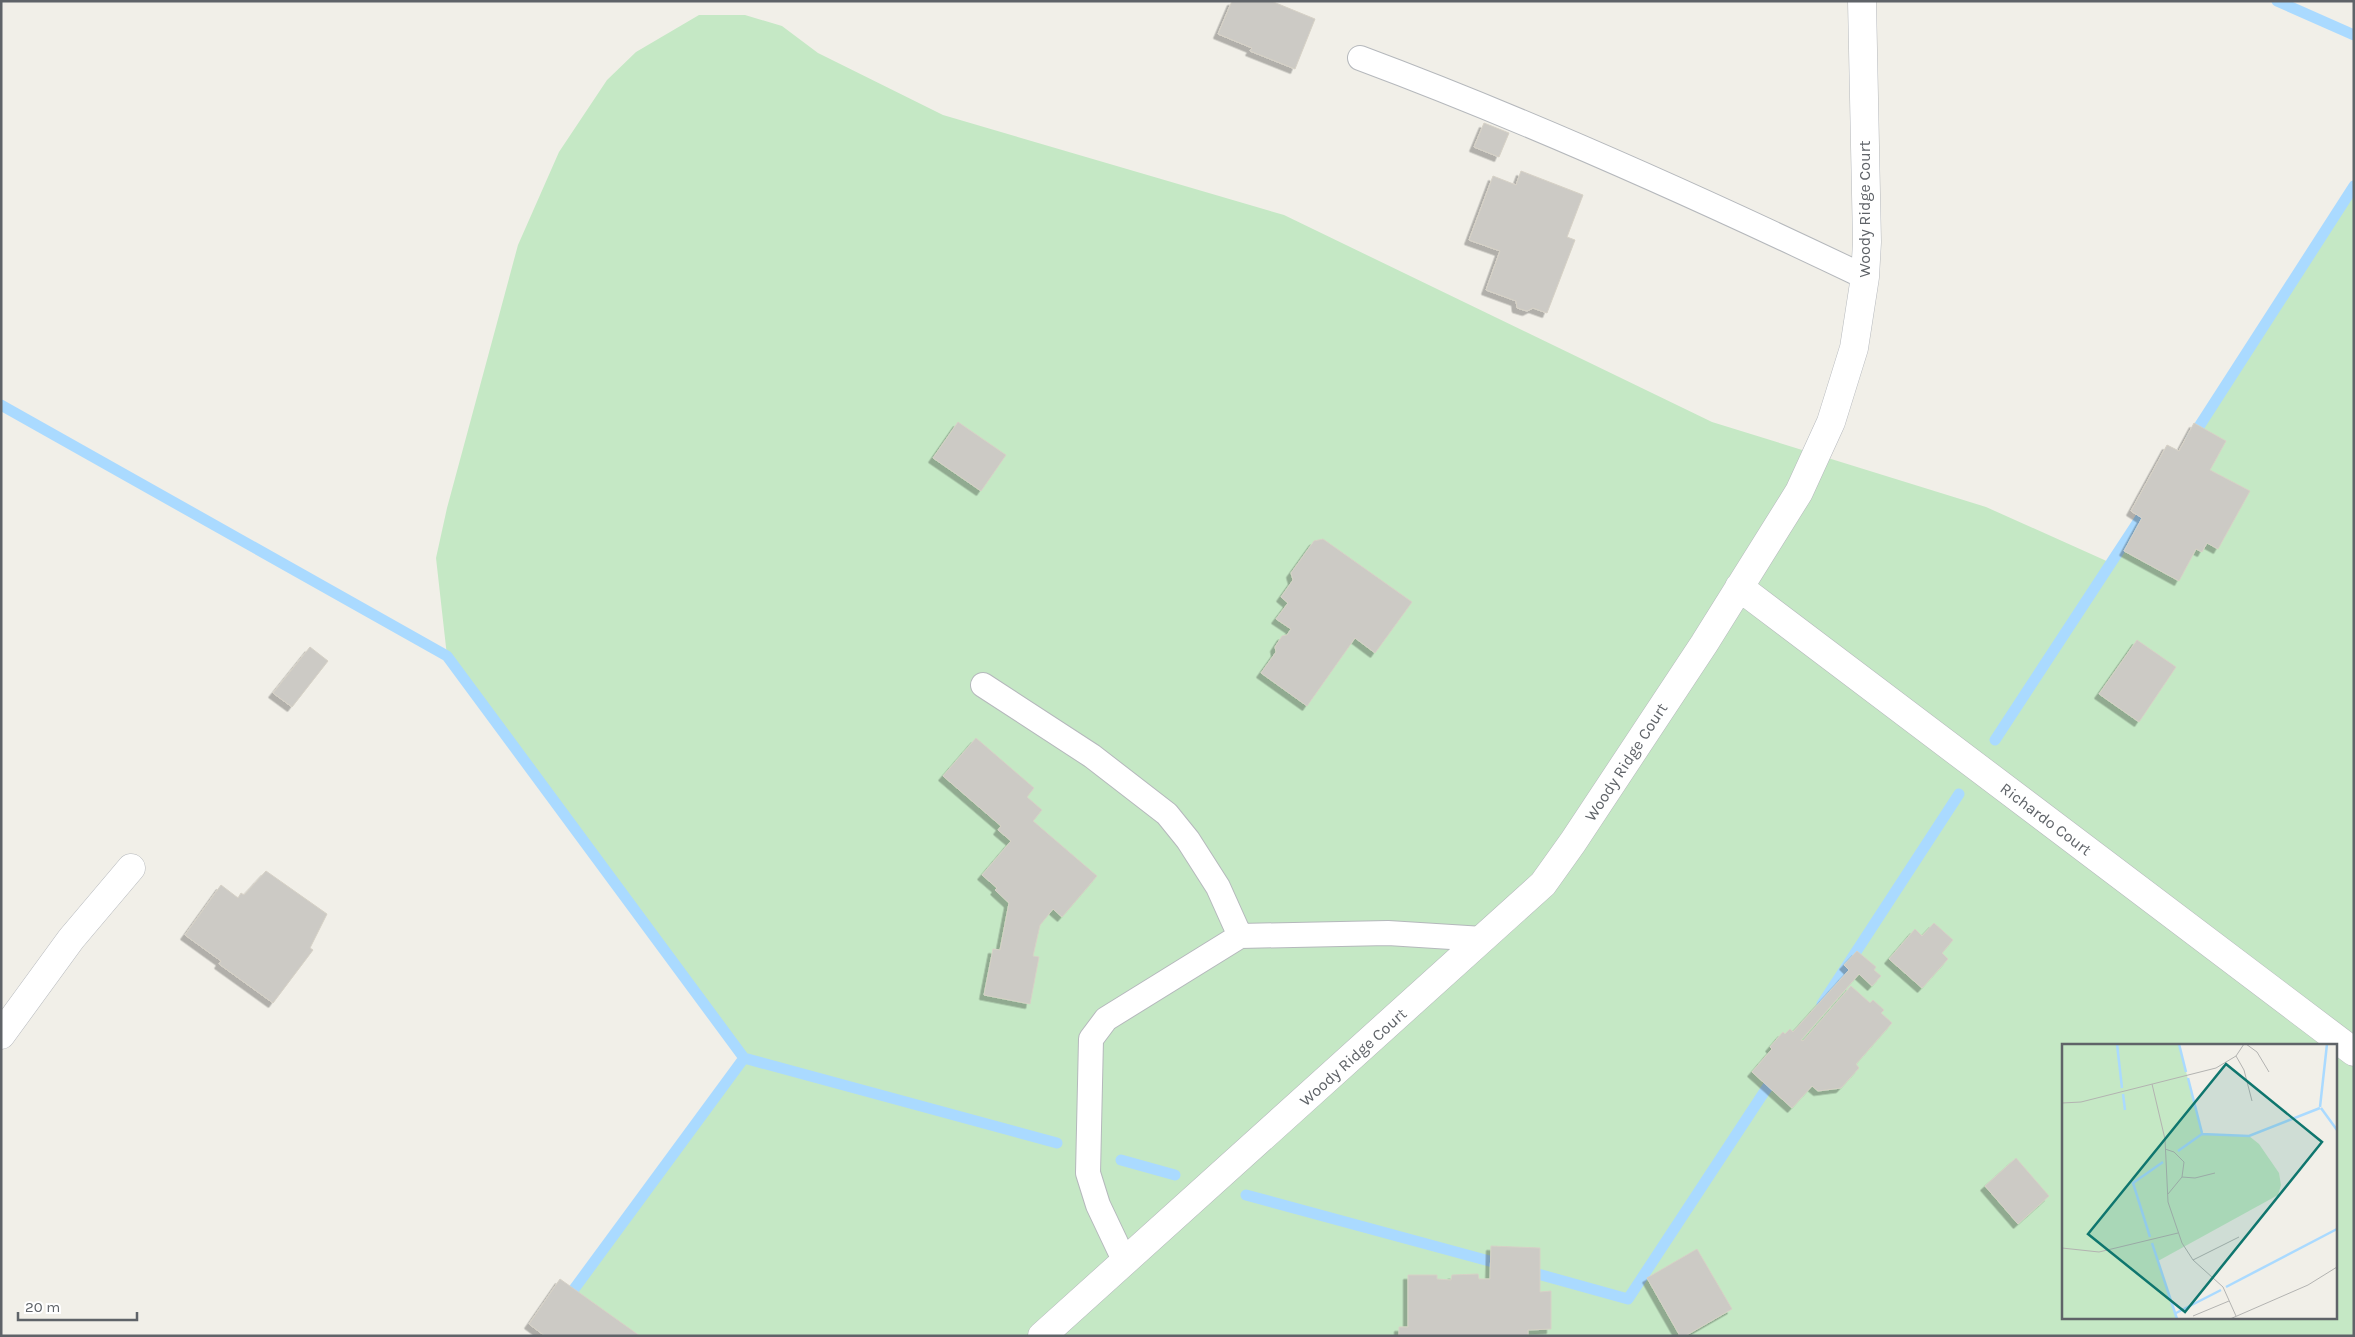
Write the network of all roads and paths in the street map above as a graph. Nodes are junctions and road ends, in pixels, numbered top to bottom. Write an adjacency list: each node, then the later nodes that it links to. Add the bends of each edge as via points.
1 (1862, 1): 3 (street, Woody Ridge Court)
2 (1360, 58): 3 (lane, via 1492,109 1767,230)
3 (1865, 277): 4 (street, Woody Ridge Court, via 1854,348 1831,422 1799,492)
4 (1739, 587): 8 (street, Woody Ridge Court, via 1574,842 1543,884); 10 (street, Richardo Court)
5 (983, 685): 7 (lane, via 1092,756 1167,814 1188,840 1218,888)
6 (131, 868): 9 (street, via 71,940)
7 (1240, 936): 8 (lane, via 1388,933); 11 (lane, via 1106,1019 1091,1039 1088,1173 1098,1204)
8 (1483, 939): 11 (street, Woody Ridge Court)
9 (1, 1035)
10 (2354, 1052)
11 (1125, 1262): 12 (street, Woody Ridge Court)
12 (1042, 1336)

